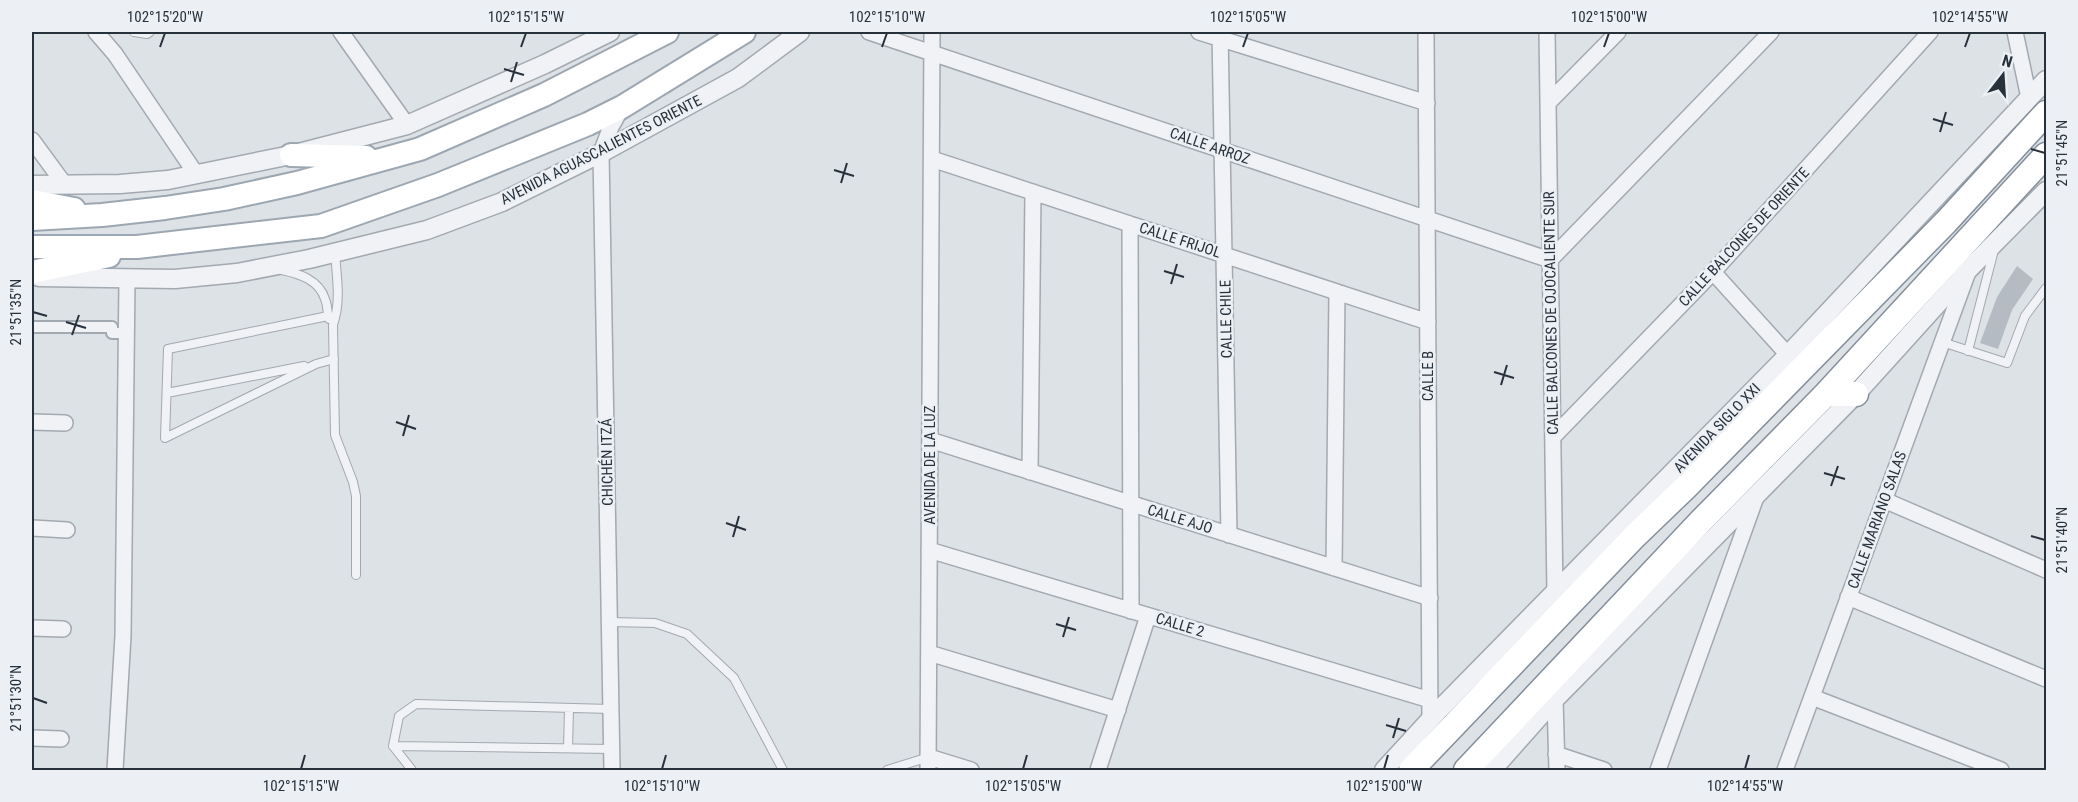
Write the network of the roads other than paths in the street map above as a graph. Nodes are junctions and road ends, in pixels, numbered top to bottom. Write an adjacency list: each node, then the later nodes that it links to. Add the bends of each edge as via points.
1 (134, 32): 2 (lane)
2 (150, 32)
3 (341, 32): 26 (street)
4 (667, 32): 20 (main road)
5 (744, 32): 25 (main road, AVENIDA AGUASCALIENTES ORIENTE)
6 (800, 32): 29 (street, AVENIDA AGUASCALIENTES ORIENTE, via 738,78)
7 (869, 32): 19 (street, CALLE ARROZ)
8 (932, 32): 19 (street, AVENIDA DE LA LUZ)
9 (1199, 32): 18 (street)
10 (1426, 32): 22 (street, CALLE B)
11 (1548, 32): 23 (street, CALLE BALCONES DE OJOCALIENTE SUR)
12 (1618, 32): 23 (street)
13 (1771, 32): 49 (street)
14 (1930, 32): 52 (street, CALLE BALCONES DE ORIENTE)
15 (2015, 32): 24 (street)
16 (606, 33): 20 (street); 26 (street)
17 (102, 35): 34 (street)
18 (1220, 35): 22 (street); 28 (street, CALLE CHILE)
19 (932, 52): 28 (street, CALLE ARROZ); 32 (street, AVENIDA DE LA LUZ)
20 (603, 65): 31 (main road, via 420,149)
21 (2046, 81): 24 (street, AVENIDA SIGLO XXI)
22 (1427, 103): 42 (street, CALLE B)
23 (1548, 103): 49 (street, CALLE BALCONES DE OJOCALIENTE SUR)
24 (2038, 105): 64 (street, AVENIDA SIGLO XXI); 82 (highway, AVENIDA SIGLO XXI, via 1937,231)
25 (622, 107): 29 (street); 46 (main road, AVENIDA AGUASCALIENTES ORIENTE, via 438,185 321,226)
26 (407, 125): 30 (street)
27 (32, 140): 36 (street)
28 (1224, 150): 42 (street, CALLE ARROZ); 48 (street, CALLE CHILE)
29 (601, 153): 47 (street, AVENIDA AGUASCALIENTES ORIENTE, via 502,202 427,230); 93 (street, CHICHÉN ITZÁ)
30 (291, 155): 31 (main road); 34 (street)
31 (388, 158): 40 (main road, via 235,197)
32 (932, 159): 38 (street, CALLE FRIJOL); 73 (street, AVENIDA DE LA LUZ)
33 (2046, 161): 68 (highway)
34 (195, 174): 36 (street, via 168,180)
35 (32, 185): 36 (street)
36 (64, 185)
37 (2046, 191): 44 (street)
38 (1033, 192): 43 (street, CALLE FRIJOL); 74 (street)
39 (32, 201): 40 (main road)
40 (102, 215): 41 (main road)
41 (32, 219)
42 (1428, 219): 49 (street, CALLE ARROZ); 58 (street, CALLE B)
43 (1130, 224): 48 (street, CALLE FRIJOL); 78 (street)
44 (1996, 243): 51 (street); 63 (lane)
45 (32, 247): 46 (main road, AVENIDA AGUASCALIENTES ORIENTE)
46 (137, 247): 53 (main road)
47 (334, 253): 50 (street, AVENIDA AGUASCALIENTES ORIENTE); 59 (lane, via 338,297)
48 (1225, 255): 56 (street, CALLE FRIJOL); 81 (street, CALLE CHILE)
49 (1550, 260): 72 (street, CALLE BALCONES DE OJOCALIENTE SUR)
50 (268, 266): 54 (street, AVENIDA AGUASCALIENTES ORIENTE, via 237,273); 57 (lane, via 313,281 325,299)
51 (1969, 269): 62 (street, CALLE MARIANO SALAS); 69 (street)
52 (1713, 273): 64 (street); 72 (street, CALLE BALCONES DE ORIENTE)
53 (32, 274): 54 (street, AVENIDA AGUASCALIENTES ORIENTE)
54 (127, 280): 61 (street)
55 (2046, 288): 63 (lane, via 2025,316 2007,363)
56 (1337, 292): 58 (street, CALLE FRIJOL); 84 (street)
57 (328, 316): 59 (lane); 67 (lane, via 168,349)
58 (1428, 322): 89 (street, CALLE B)
59 (333, 325): 65 (lane)
60 (32, 327): 61 (street, via 112,327 112,333)
61 (126, 333): 113 (street, via 123,636)
62 (1942, 342): 63 (lane); 76 (street, CALLE MARIANO SALAS)
63 (1968, 351)
64 (1788, 355): 77 (street, AVENIDA SIGLO XXI)
65 (334, 359): 66 (lane); 86 (lane, via 335,435 356,496)
66 (316, 364): 67 (lane); 67 (lane, via 165,438)
67 (168, 393)
68 (1826, 394): 69 (highway); 92 (highway)
69 (1857, 394): 75 (street)
70 (32, 422): 71 (street)
71 (65, 423)
72 (1553, 437): 87 (street, CALLE BALCONES DE OJOCALIENTE SUR)
73 (930, 440): 74 (street, CALLE AJO); 83 (street, AVENIDA DE LA LUZ)
74 (1030, 472): 78 (street, CALLE AJO)
75 (1757, 495): 96 (street); 126 (street)
76 (1884, 500): 85 (street); 88 (street, CALLE MARIANO SALAS)
77 (1644, 503): 82 (highway); 87 (street, AVENIDA SIGLO XXI)
78 (1130, 504): 81 (street, CALLE AJO); 90 (street)
79 (32, 528): 80 (street)
80 (67, 530)
81 (1229, 535): 84 (street, CALLE AJO)
82 (1635, 536): 121 (highway, AVENIDA SIGLO XXI)
83 (929, 550): 90 (street, CALLE 2); 97 (street, AVENIDA DE LA LUZ)
84 (1334, 568): 89 (street, CALLE AJO)
85 (2046, 570)
86 (356, 575)
87 (1555, 594): 105 (street, AVENIDA SIGLO XXI)
88 (1848, 597): 98 (street); 99 (street, CALLE MARIANO SALAS)
89 (1430, 598): 101 (street, CALLE B)
90 (1131, 611): 91 (street, CALLE 2)
91 (1148, 616): 101 (street, CALLE 2); 104 (street)
92 (1607, 621): 96 (highway); 122 (highway)
93 (610, 622): 103 (street, CHICHÉN ITZÁ); 116 (lane, via 655,623 687,634 734,678)
94 (32, 628): 95 (street)
95 (63, 629)
96 (1604, 651): 100 (street)
97 (929, 652): 104 (street); 112 (street, AVENIDA DE LA LUZ)
98 (2046, 679)
99 (1812, 697): 127 (street, CALLE MARIANO SALAS); 128 (street)
100 (1555, 699): 111 (street); 123 (street)
101 (1430, 700): 105 (street, CALLE B)
102 (569, 709): 103 (lane); 108 (lane, via 416,704 399,716); 109 (lane)
103 (611, 709): 110 (street, CHICHÉN ITZÁ)
104 (1118, 710): 119 (street)
105 (1430, 720): 120 (street, AVENIDA SIGLO XXI)
106 (32, 738): 107 (street)
107 (61, 739)
108 (393, 746): 109 (lane); 114 (lane)
109 (568, 748): 110 (lane)
110 (612, 749): 115 (street, CHICHÉN ITZÁ)
111 (1556, 754): 124 (street); 125 (street)
112 (929, 764): 117 (lane); 118 (street)
113 (115, 771)
114 (412, 771)
115 (612, 771)
116 (783, 771)
117 (887, 771)
118 (971, 771)
119 (1098, 771)
120 (1384, 771)
121 (1411, 771)
122 (1466, 771)
123 (1492, 771)
124 (1557, 771)
125 (1604, 771)
126 (1658, 771)
127 (1785, 771)
128 (2001, 771)

